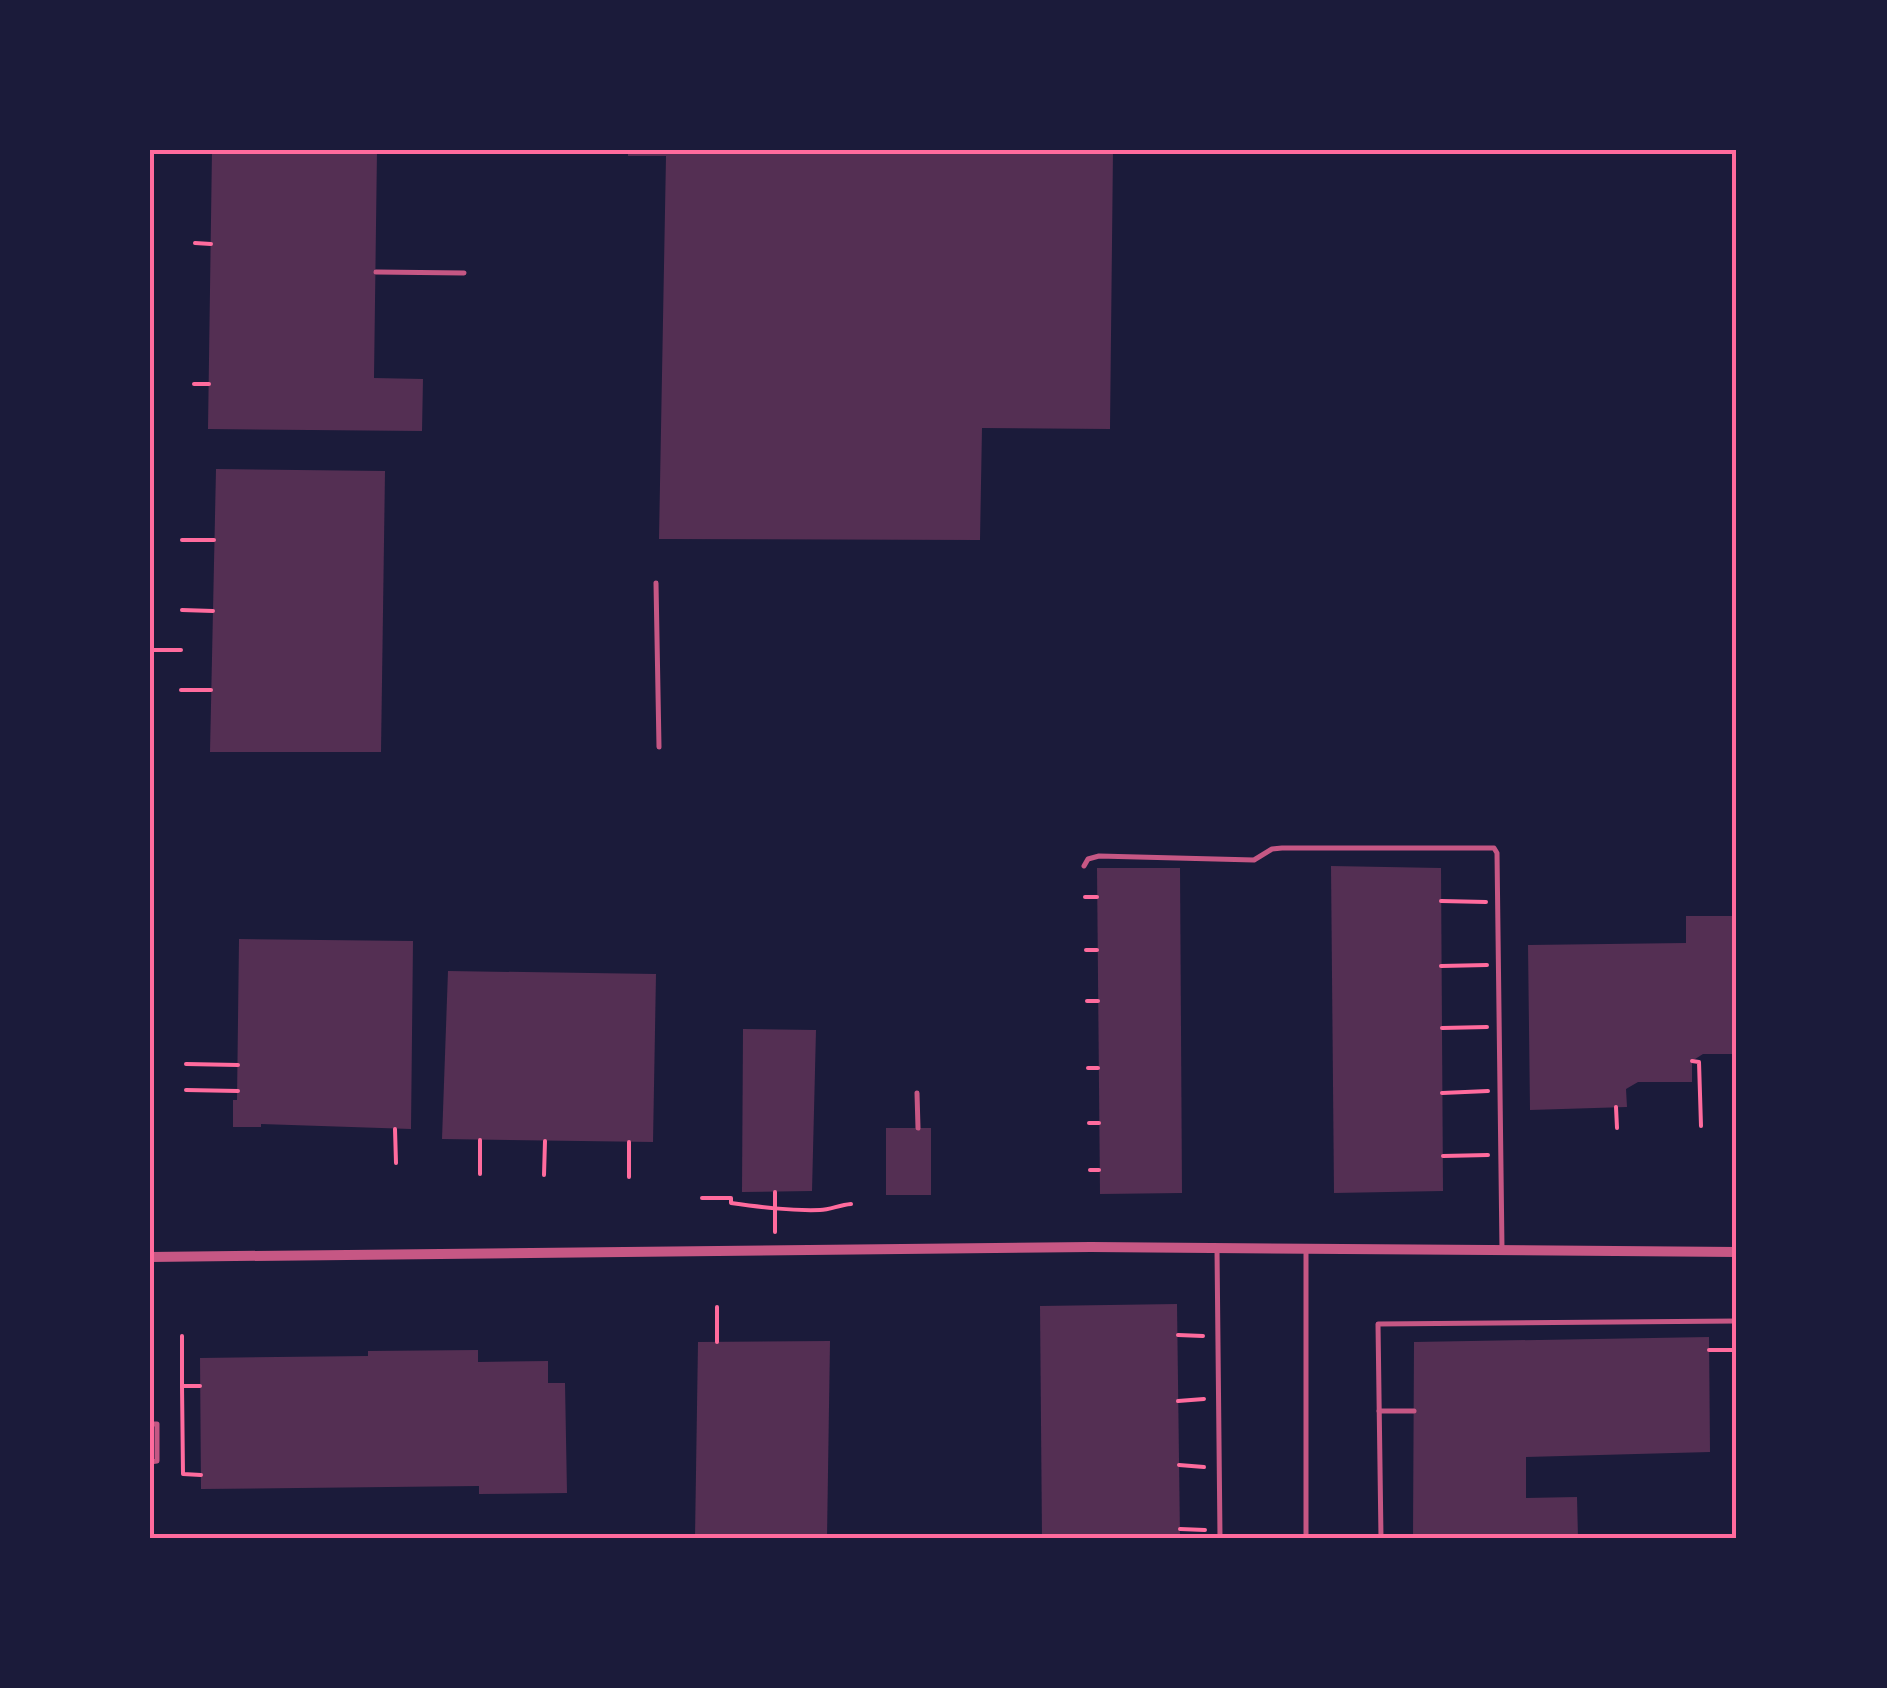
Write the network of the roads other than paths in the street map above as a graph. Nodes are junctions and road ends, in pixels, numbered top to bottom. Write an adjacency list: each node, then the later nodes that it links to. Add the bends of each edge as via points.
1 (376, 272): 2 (lane)
2 (464, 273)
3 (656, 583): 4 (lane)
4 (659, 748)
5 (1084, 866): 10 (lane, via 1099,856 1254,860 1272,848 1494,848)
6 (917, 1093): 7 (lane)
7 (918, 1128)
8 (1217, 1249): 9 (street); 12 (street); 18 (lane)
9 (1306, 1250): 10 (street); 19 (lane)
10 (1502, 1252): 11 (street)
11 (1737, 1252)
12 (150, 1257)
13 (1737, 1321): 14 (lane, via 1378,1324)
14 (1379, 1410): 15 (lane); 20 (lane)
15 (1414, 1410)
16 (150, 1424): 17 (lane, via 157,1424 157,1462)
17 (150, 1462)
18 (1220, 1538)
19 (1306, 1538)
20 (1380, 1538)

